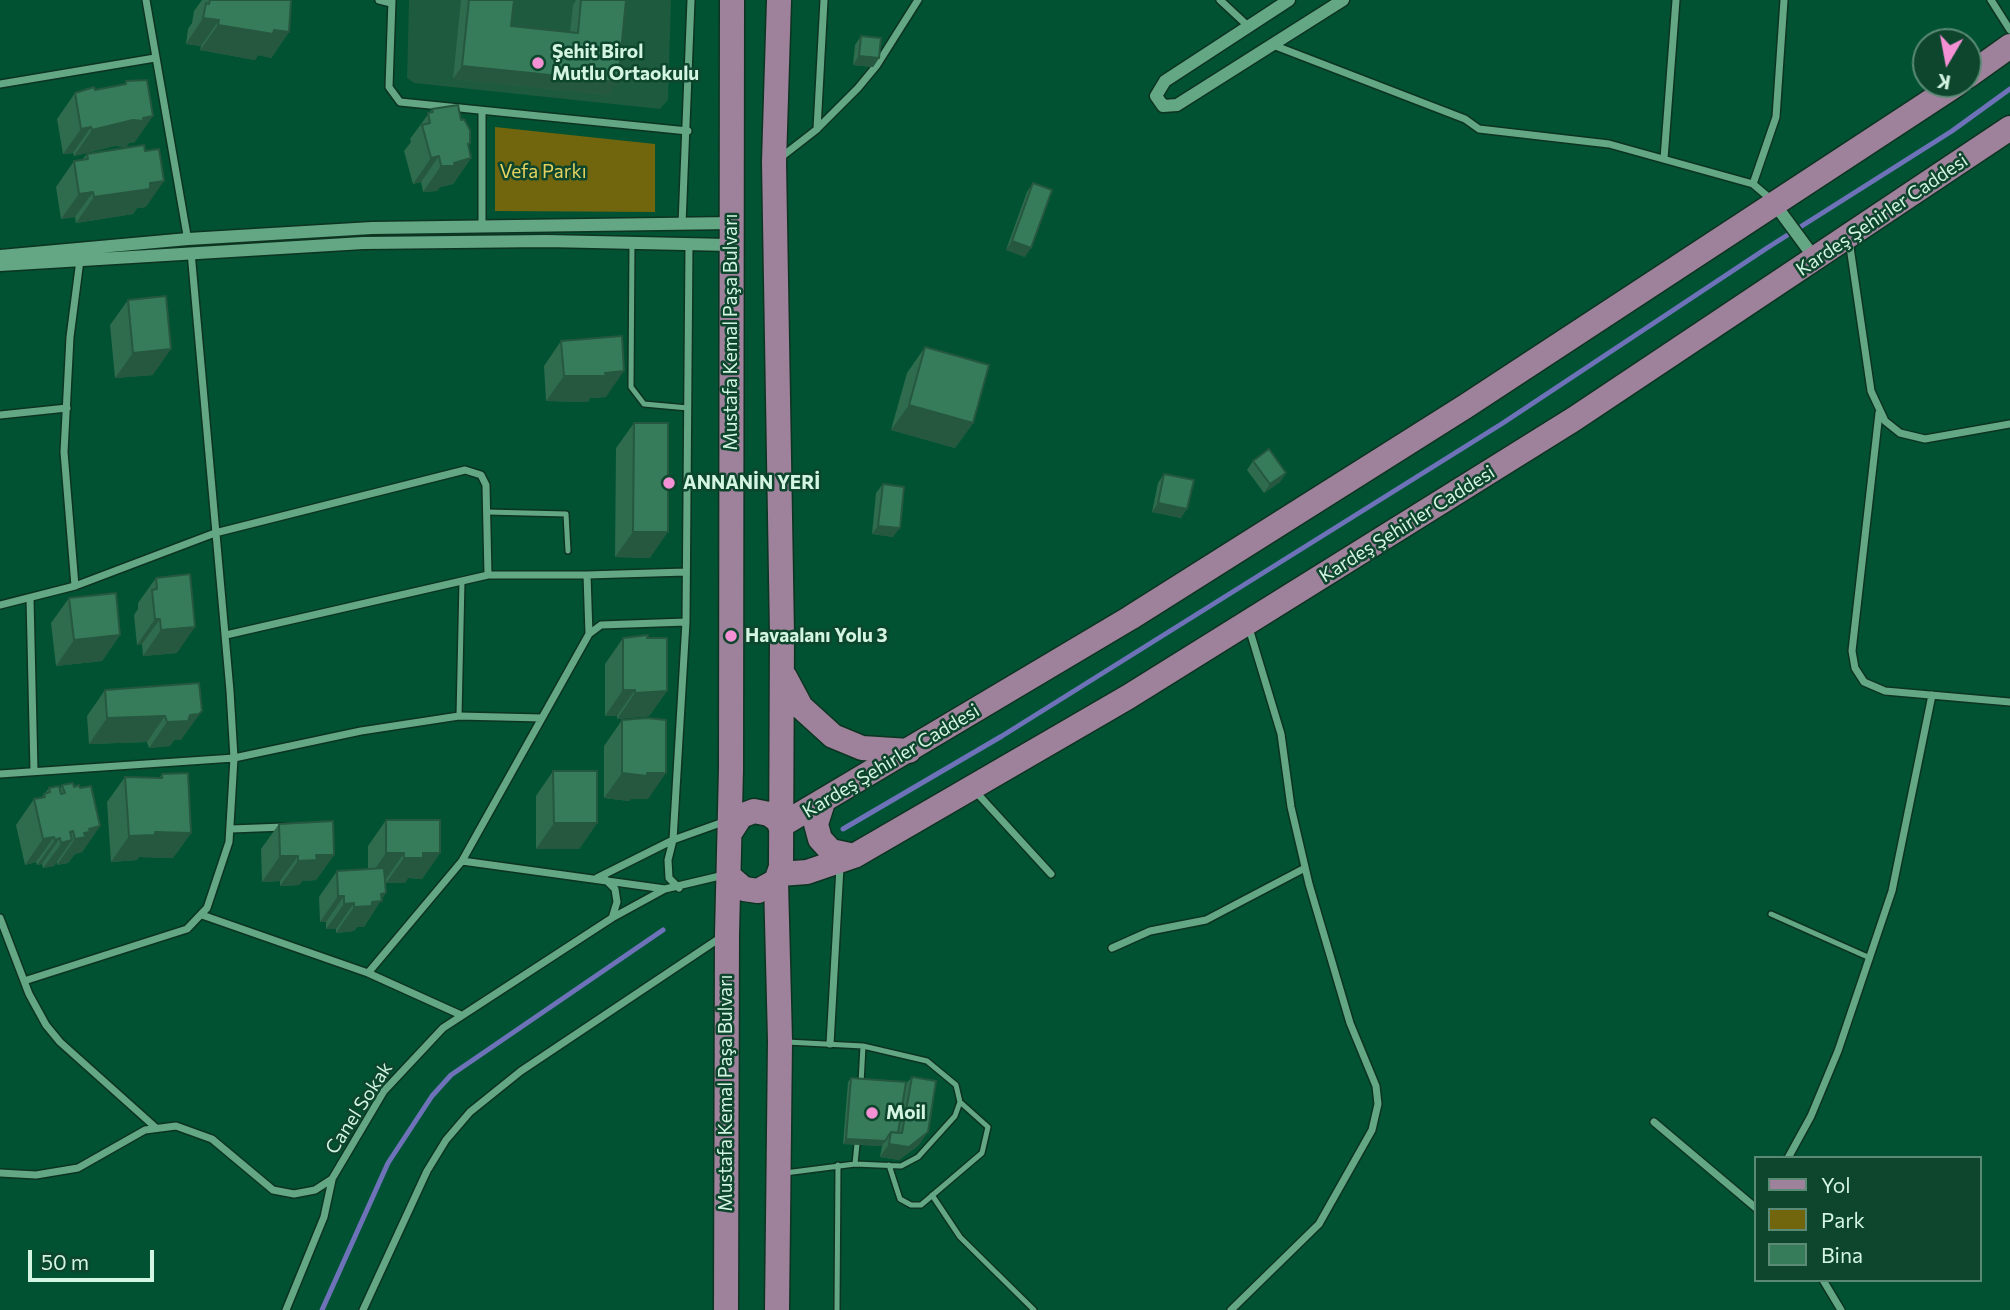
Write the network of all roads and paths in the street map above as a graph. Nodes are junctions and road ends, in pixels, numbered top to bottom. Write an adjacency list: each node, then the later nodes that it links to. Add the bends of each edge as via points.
1 (146, 0): 19 (street)
2 (379, 0): 14 (street)
3 (691, 0): 26 (street)
4 (732, 0): 33 (main road, Mustafa Kemal Paşa Bulvarı)
5 (779, 0): 28 (main road)
6 (824, 0): 25 (street)
7 (918, 0): 25 (street, via 877,65)
8 (1220, 0): 15 (street)
9 (1289, 0): 15 (street)
10 (1343, 0): 17 (street)
11 (1676, 0): 27 (street)
12 (1784, 0): 29 (street, via 1776,117)
13 (1991, 0): 16 (street)
14 (391, 1): 23 (street, via 389,87 395,98 407,104)
15 (1248, 26): 17 (street, via 1165,81 1156,96 1163,106 1177,105)
16 (2010, 30)
17 (1272, 45): 27 (street, via 1465,119 1479,129 1609,144)
18 (2010, 46): 20 (main road)
19 (155, 58): 21 (street); 35 (street)
20 (1982, 66)
21 (0, 84)
22 (1935, 98): 30 (main road, Kardeş Şehirler Caddesi)
23 (482, 111): 26 (street); 32 (street)
24 (2010, 128): 34 (main road, Kardeş Şehirler Caddesi)
25 (817, 130): 28 (street)
26 (688, 131): 31 (street)
27 (1664, 159): 29 (street)
28 (774, 162): 62 (main road)
29 (1753, 184): 30 (street)
30 (1774, 202): 41 (street); 67 (main road, Kardeş Şehirler Caddesi, via 1466,407)
31 (682, 223): 32 (street); 33 (street)
32 (482, 226): 35 (street)
33 (731, 234): 37 (street); 74 (main road, Mustafa Kemal Paşa Bulvarı)
34 (1848, 238): 41 (main road, Kardeş Şehirler Caddesi); 45 (street, via 1871,391)
35 (188, 239): 38 (street); 39 (street)
36 (632, 243): 37 (street); 38 (street, via 455,241); 44 (lane, via 631,387 644,404)
37 (689, 243): 44 (street)
38 (191, 252): 40 (street); 49 (street)
39 (0, 256)
40 (80, 259): 42 (street); 43 (street)
41 (1816, 260): 59 (main road, Kardeş Şehirler Caddesi)
42 (0, 265)
43 (66, 408): 46 (street); 55 (street, via 64,452)
44 (688, 408): 51 (street)
45 (1879, 413): 47 (street, via 1892,428 1916,439); 63 (street, via 1852,660 1859,676 1877,689)
46 (0, 415)
47 (2010, 424)
48 (487, 512): 49 (street, via 481,475 465,470); 50 (lane, via 566,514); 52 (street)
49 (215, 533): 55 (street); 61 (street)
50 (568, 551)
51 (686, 572): 53 (street); 58 (street)
52 (488, 575): 53 (street); 54 (street)
53 (587, 575): 60 (street)
54 (462, 582): 61 (street); 65 (lane)
55 (75, 586): 56 (street)
56 (30, 598): 57 (street); 69 (street)
57 (0, 605)
58 (686, 622): 60 (street, via 601,625); 77 (street)
59 (1248, 624): 71 (main road, Kardeş Şehirler Caddesi); 80 (street, via 1281,734)
60 (589, 634): 66 (street)
61 (226, 635): 68 (street)
62 (782, 669): 67 (main road, via 801,707 833,736 870,750); 73 (main road)
63 (1932, 695): 64 (street); 94 (street, via 1892,891)
64 (2010, 702)
65 (459, 716): 66 (street); 68 (street)
66 (542, 718): 79 (street)
67 (909, 751): 72 (main road, Kardeş Şehirler Caddesi)
68 (234, 758): 69 (street); 76 (street)
69 (34, 771): 70 (street)
70 (0, 774)
71 (972, 788): 78 (main road, Kardeş Şehirler Caddesi); 81 (street)
72 (823, 802): 73 (main road, Kardeş Şehirler Caddesi); 78 (main road, via 816,824 820,839)
73 (780, 824): 74 (main road, via 769,814 754,811); 83 (main road)
74 (730, 826): 77 (street); 82 (main road)
75 (292, 827): 76 (street)
76 (231, 828): 89 (street, via 221,873)
77 (673, 840): 84 (street); 86 (street, via 667,860 669,878)
78 (847, 860): 83 (main road, Kardeş Şehirler Caddesi); 99 (street)
79 (462, 861): 84 (street); 95 (street)
80 (1306, 868): 93 (street, via 1206,920 1150,931); 123 (street, via 1350,1023 1376,1086 1377,1112 1372,1130 1319,1224)
81 (1051, 874)
82 (729, 875): 83 (main road, via 738,886 751,891 765,890); 86 (street, Canel Sokak); 92 (main road, Mustafa Kemal Paşa Bulvarı)
83 (778, 877): 98 (main road)
84 (596, 878): 85 (street)
85 (605, 879): 87 (street); 91 (street, via 615,889)
86 (680, 888): 87 (street, Canel Sokak)
87 (665, 889): 91 (street, Canel Sokak)
88 (1771, 914): 94 (lane)
89 (202, 915): 95 (street); 96 (street, via 178,934)
90 (0, 918): 96 (street)
91 (612, 918): 97 (street, Canel Sokak)
92 (727, 934): 118 (street, via 521,1071 470,1112 427,1171); 119 (main road, Mustafa Kemal Paşa Bulvarı)
93 (1112, 948)
94 (1870, 958): 106 (street, via 1838,1051)
95 (368, 973): 97 (street)
96 (24, 981): 104 (street, via 37,1010 60,1042)
97 (461, 1015): 112 (street, Canel Sokak, via 422,1048 384,1091)
98 (780, 1041): 99 (lane); 111 (main road)
99 (830, 1044): 100 (lane)
100 (863, 1046): 101 (lane); 102 (lane, via 927,1061 956,1085)
101 (861, 1083)
102 (960, 1102): 109 (lane, via 955,1116 918,1157 901,1166); 113 (lane, via 988,1127 985,1147)
103 (1654, 1122): 114 (street)
104 (155, 1127): 110 (street, via 78,1168 36,1175); 112 (street, Canel Sokak, via 201,1132 264,1185 284,1193 305,1193)
105 (857, 1144): 107 (lane)
106 (1789, 1156)
107 (855, 1164): 108 (lane); 109 (lane)
108 (838, 1165): 111 (lane); 121 (lane)
109 (889, 1165): 113 (lane, via 905,1203 921,1205)
110 (0, 1173)
111 (779, 1174): 120 (main road)
112 (332, 1179): 117 (street, via 324,1217)
113 (932, 1195): 122 (lane, via 960,1237)
114 (1755, 1207)
115 (1824, 1282): 116 (street)
116 (1835, 1301): 124 (street); 125 (street)
117 (286, 1310)
118 (363, 1310)
119 (726, 1310)
120 (777, 1310)
121 (837, 1310)
122 (1034, 1310)
123 (1231, 1310)
124 (1829, 1310)
125 (1841, 1310)

